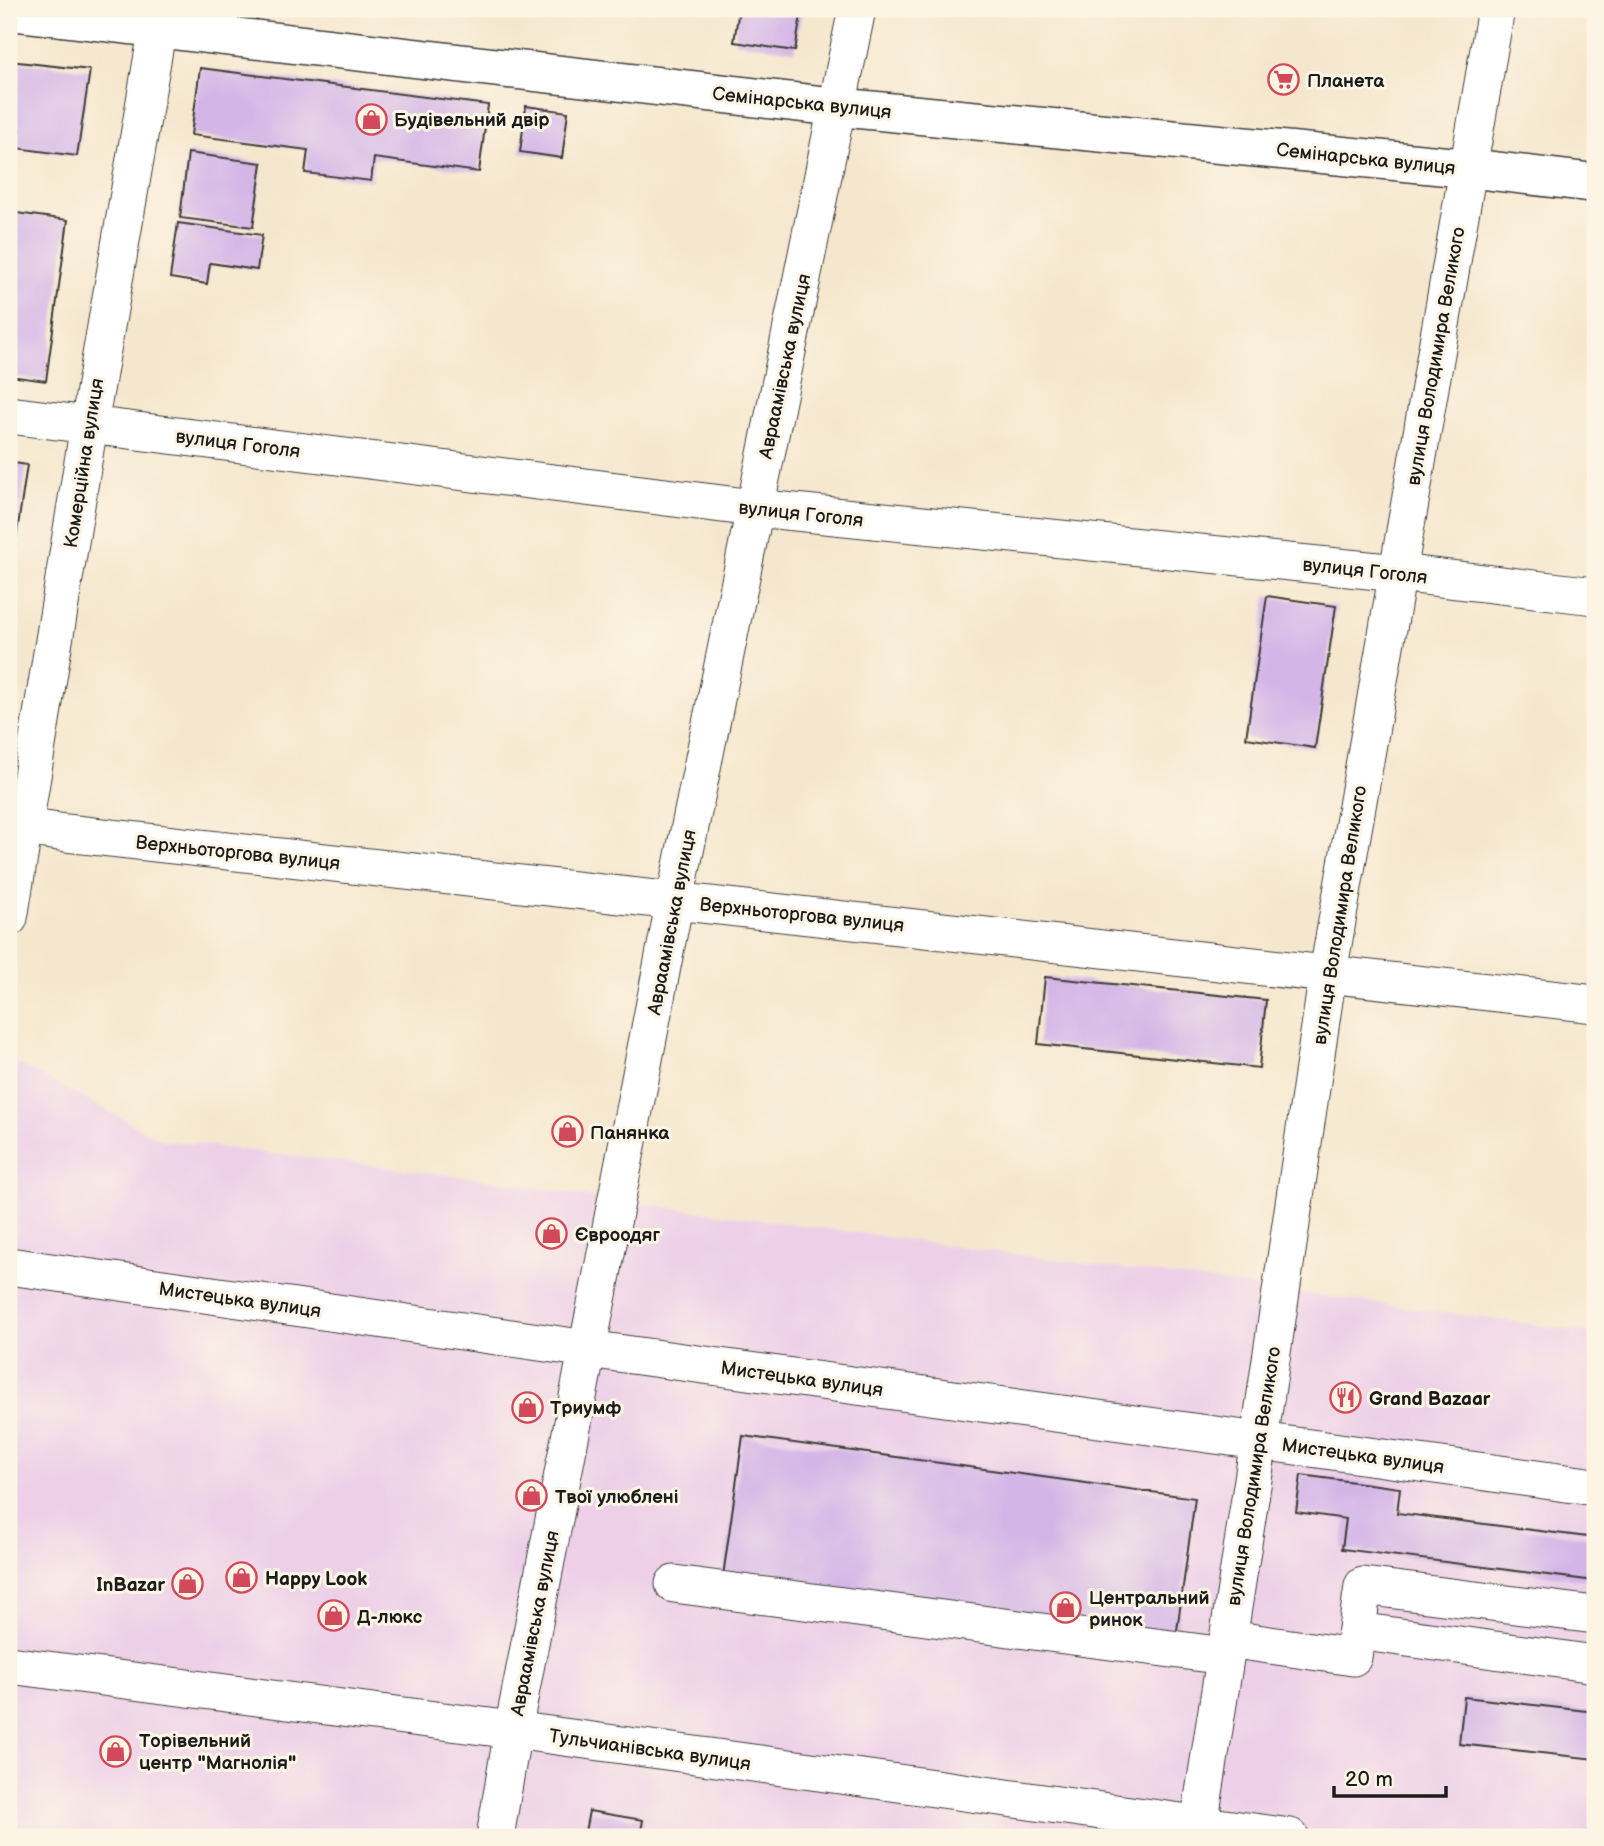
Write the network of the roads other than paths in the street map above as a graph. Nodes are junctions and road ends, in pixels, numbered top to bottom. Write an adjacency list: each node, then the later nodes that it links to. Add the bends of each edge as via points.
1 (857, 9): 5 (street, Авраамівська вулиця)
2 (1496, 9): 6 (street, вулиця Володимира Великого)
3 (9, 11): 4 (main road, Семінарська вулиця)
4 (160, 18): 5 (main road, Семінарська вулиця); 9 (street, Комерційна вулиця)
5 (837, 107): 6 (main road, Семінарська вулиця); 10 (street, Авраамівська вулиця)
6 (1467, 167): 7 (main road, Семінарська вулиця); 11 (street, вулиця Володимира Великого)
7 (1595, 183)
8 (9, 415): 9 (street, вулиця Гоголя)
9 (89, 425): 10 (street, вулиця Гоголя); 13 (street, Комерційна вулиця)
10 (754, 508): 11 (street, вулиця Гоголя); 14 (street, Авраамівська вулиця)
11 (1398, 573): 12 (street, вулиця Гоголя); 16 (street, вулиця Володимира Великого)
12 (1595, 596)
13 (17, 826): 14 (street, Верхньоторгова вулиця); 15 (street, Комерційна вулиця)
14 (676, 900): 16 (street, Верхньоторгова вулиця); 19 (street, Авраамівська вулиця)
15 (9, 918)
16 (1328, 974): 17 (street, Верхньоторгова вулиця); 20 (street, вулиця Володимира Великого)
17 (1595, 1004)
18 (9, 1266): 19 (street, Мистецька вулиця)
19 (588, 1349): 20 (street, Мистецька вулиця); 28 (street, Авраамівська вулиця)
20 (1259, 1441): 21 (street, Мистецька вулиця); 25 (street, вулиця Володимира Великого)
21 (1595, 1487)
22 (674, 1584): 25 (street)
23 (1595, 1615): 24 (street, via 1363,1586)
24 (1357, 1631): 25 (street, via 1353,1657); 26 (street)
25 (1226, 1647): 29 (street, вулиця Володимира Великого)
26 (1595, 1664)
27 (9, 1665): 28 (street, Тульчианівська вулиця)
28 (513, 1730): 29 (street, Тульчианівська вулиця); 30 (street, Авраамівська вулиця)
29 (1199, 1825): 31 (street, Тульчианівська вулиця)
30 (495, 1837)
31 (1290, 1837)

